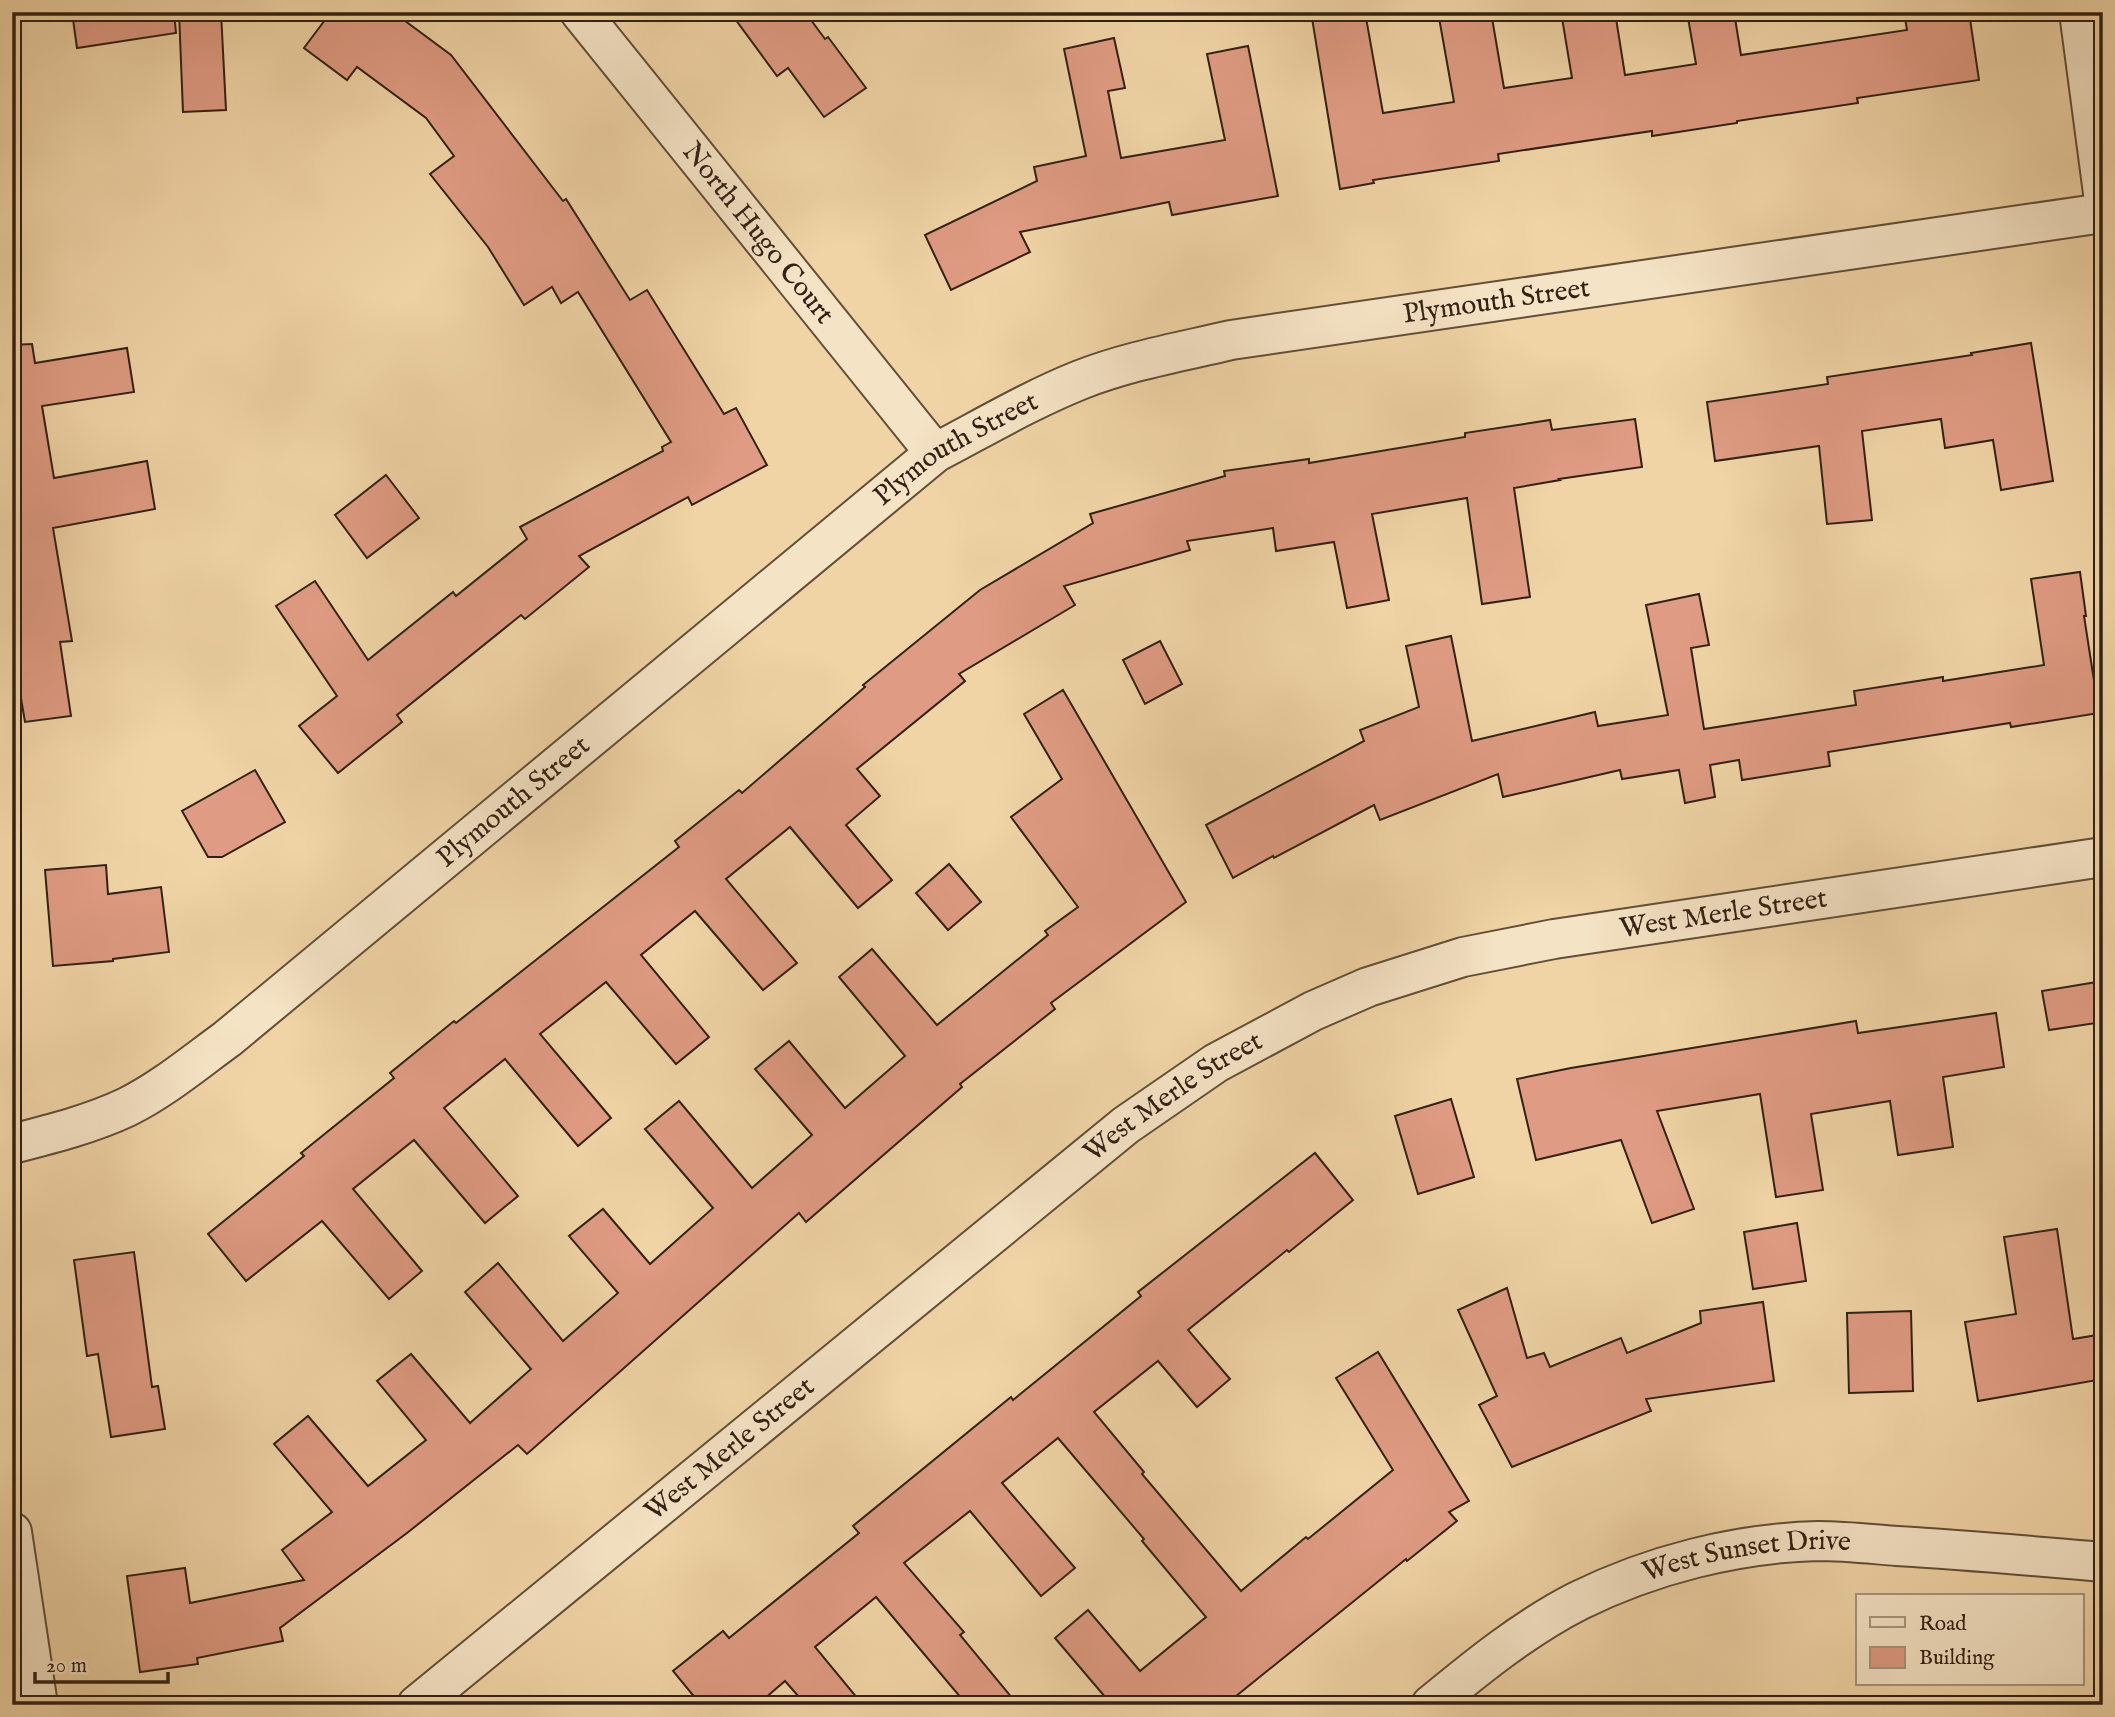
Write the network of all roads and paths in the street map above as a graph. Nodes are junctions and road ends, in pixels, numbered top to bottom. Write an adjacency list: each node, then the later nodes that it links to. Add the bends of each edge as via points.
1 (580, 12): 5 (street, North Hugo Court)
2 (2079, 12): 3 (street)
3 (2103, 193)
4 (2103, 213): 5 (street, Plymouth Street, via 1231,340 1134,362 1081,380)
5 (935, 453): 7 (street, Plymouth Street, via 227,1039 165,1085 126,1107 73,1128)
6 (2103, 857): 11 (street, West Merle Street, via 1555,939 1463,957 1368,987 1313,1011 1216,1063 1126,1125)
7 (12, 1144)
8 (12, 1532): 10 (street)
9 (2103, 1562): 12 (street, West Sunset Drive, via 1818,1541 1732,1549 1672,1564 1577,1602 1537,1625)
10 (38, 1705)
11 (417, 1705)
12 (1431, 1705)

